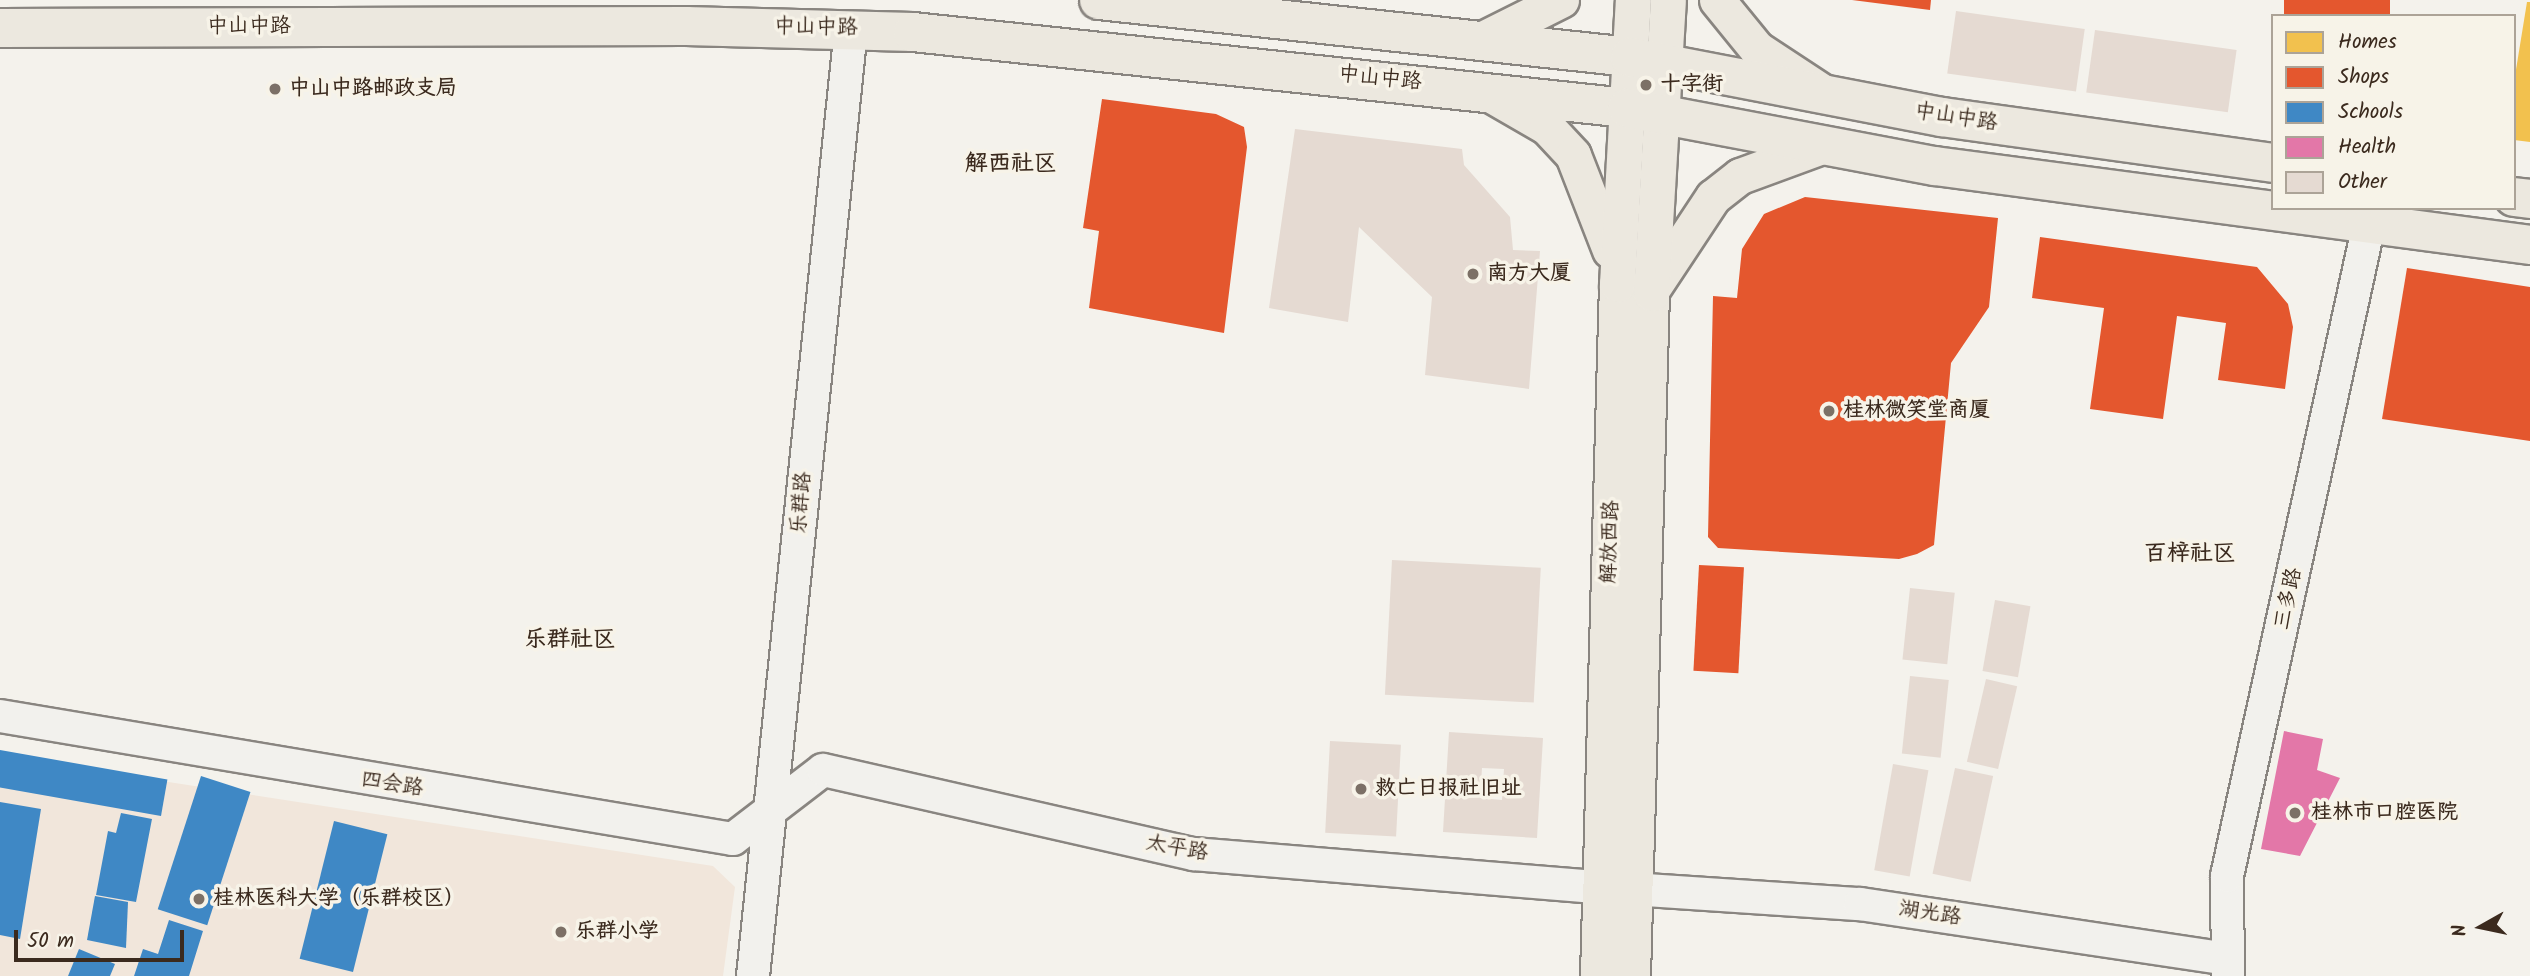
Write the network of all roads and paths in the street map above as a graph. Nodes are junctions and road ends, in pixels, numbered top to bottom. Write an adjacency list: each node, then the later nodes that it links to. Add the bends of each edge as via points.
1 (1099, 0): 8 (highway, 中山中路)
2 (1561, 0): 8 (main road)
3 (1633, 0): 9 (main road)
4 (1668, 0): 9 (main road)
5 (1717, 0): 11 (main road, via 1757,49)
6 (0, 27): 7 (highway, 中山中路)
7 (850, 29): 10 (highway, 中山中路); 22 (street, 乐群路)
8 (1485, 38): 9 (highway, 中山中路)
9 (1647, 60): 11 (highway, 中山中路); 12 (main road)
10 (1481, 90): 12 (highway, 中山中路); 19 (main road, via 1547,127 1573,155 1605,227)
11 (1830, 97): 14 (highway, 中山中路)
12 (1644, 111): 13 (highway, 中山中路); 19 (main road, 解放西路); 20 (main road, 解放西路)
13 (1822, 146): 15 (highway); 20 (main road, via 1740,176 1713,197)
14 (2271, 163)
15 (2271, 209)
16 (2277, 210): 17 (highway)
17 (2369, 223): 18 (highway); 24 (street, 三多路, via 2227,876)
18 (2530, 245)
19 (1617, 284): 23 (main road, 解放西路)
20 (1651, 293): 23 (main road, 解放西路)
21 (0, 716): 22 (street, 四会路, via 733,839)
22 (774, 806): 23 (street, 太平路, via 823,771 1194,853); 25 (street, 乐群路)
23 (1615, 888): 24 (street, 湖光路, via 1860,904); 26 (main road, 解放西路); 27 (main road, 解放西路)
24 (2227, 968)
25 (753, 976)
26 (1598, 976)
27 (1632, 976)

